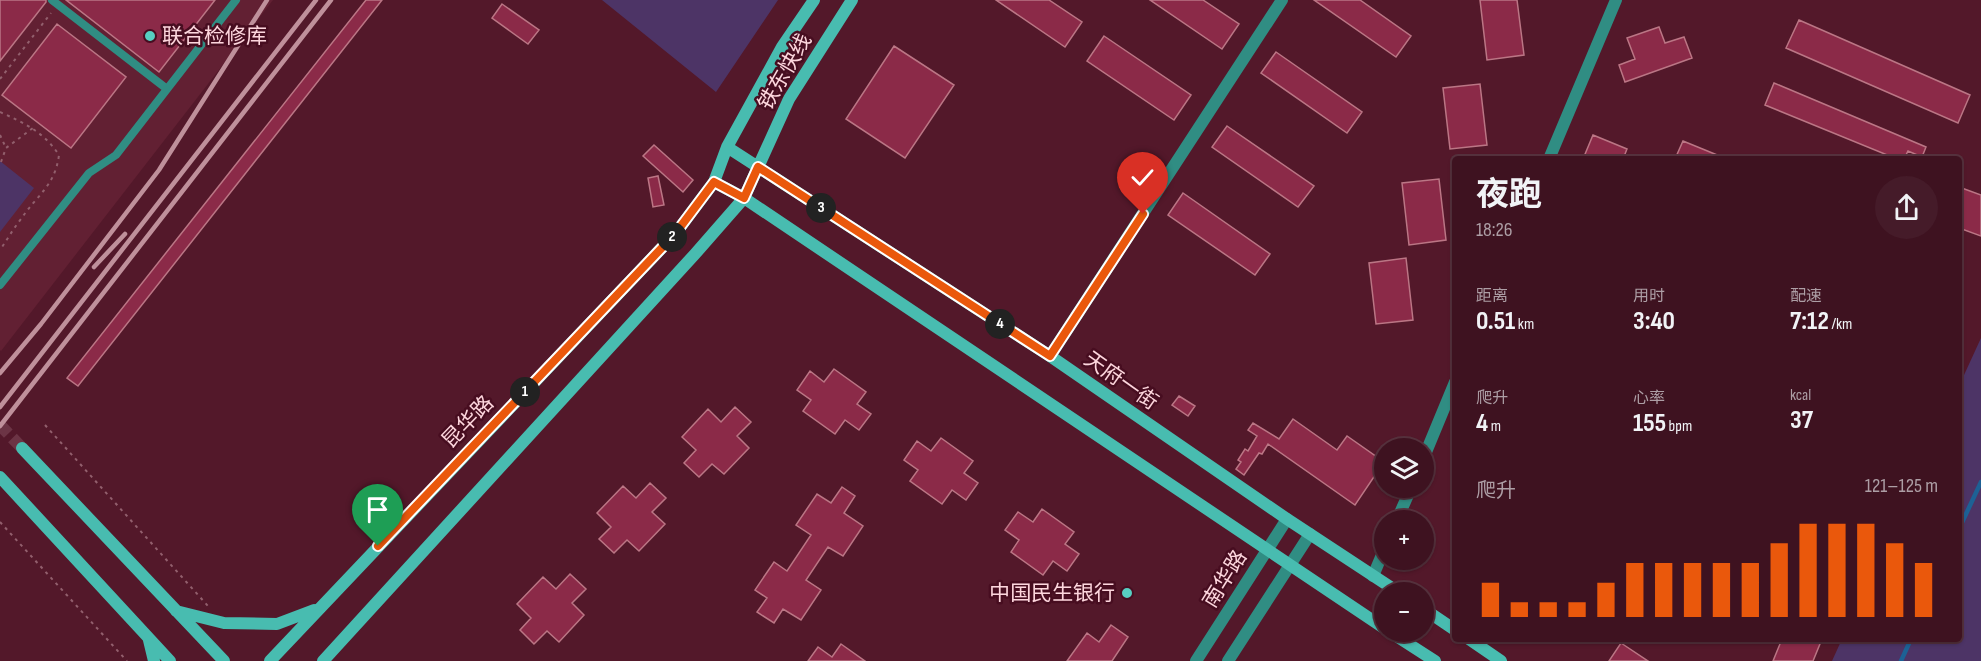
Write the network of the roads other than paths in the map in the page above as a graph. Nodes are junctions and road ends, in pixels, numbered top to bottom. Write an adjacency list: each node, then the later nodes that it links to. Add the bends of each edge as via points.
1 (236, 0): 7 (lane)
2 (814, 0): 8 (main road, 铁东快线, via 782,47)
3 (852, 0): 10 (main road, 铁东快线, via 789,99)
4 (1282, 0): 14 (street)
5 (1616, 0): 9 (street)
6 (55, 2): 7 (lane)
7 (167, 89): 13 (lane, via 116,155 89,173)
8 (727, 147): 10 (main road, 天府一街); 11 (main road, 昆华路)
9 (1550, 156)
10 (758, 167): 12 (main road); 14 (main road, 天府一街)
11 (714, 182): 12 (main road); 26 (main road, 昆华路, via 675,234)
12 (744, 198): 21 (main road); 38 (main road)
13 (0, 285)
14 (1050, 356): 19 (main road, 天府一街)
15 (1452, 389): 16 (street)
16 (1432, 438)
17 (22, 448): 27 (main road)
18 (0, 477): 31 (main road)
19 (1287, 519): 20 (main road, 天府一街); 21 (street, 南华路)
20 (1310, 534): 22 (street); 24 (main road, 天府一街)
21 (1267, 550): 22 (main road); 39 (street, 南华路)
22 (1289, 565): 29 (main road); 40 (street)
23 (1376, 570): 24 (street)
24 (1373, 576): 25 (main road, 天府一街)
25 (1382, 582)
26 (318, 608): 27 (main road, via 277,624 224,623); 37 (main road, 昆华路)
27 (175, 611): 36 (main road)
28 (1434, 616): 30 (main road)
29 (1374, 621)
30 (1452, 628)
31 (149, 639): 34 (main road); 35 (main road)
32 (1406, 642): 41 (main road)
33 (1474, 642): 42 (main road)
34 (154, 661)
35 (170, 661)
36 (224, 661)
37 (270, 661)
38 (322, 661)
39 (1196, 661)
40 (1228, 661)
41 (1435, 661)
42 (1502, 661)

